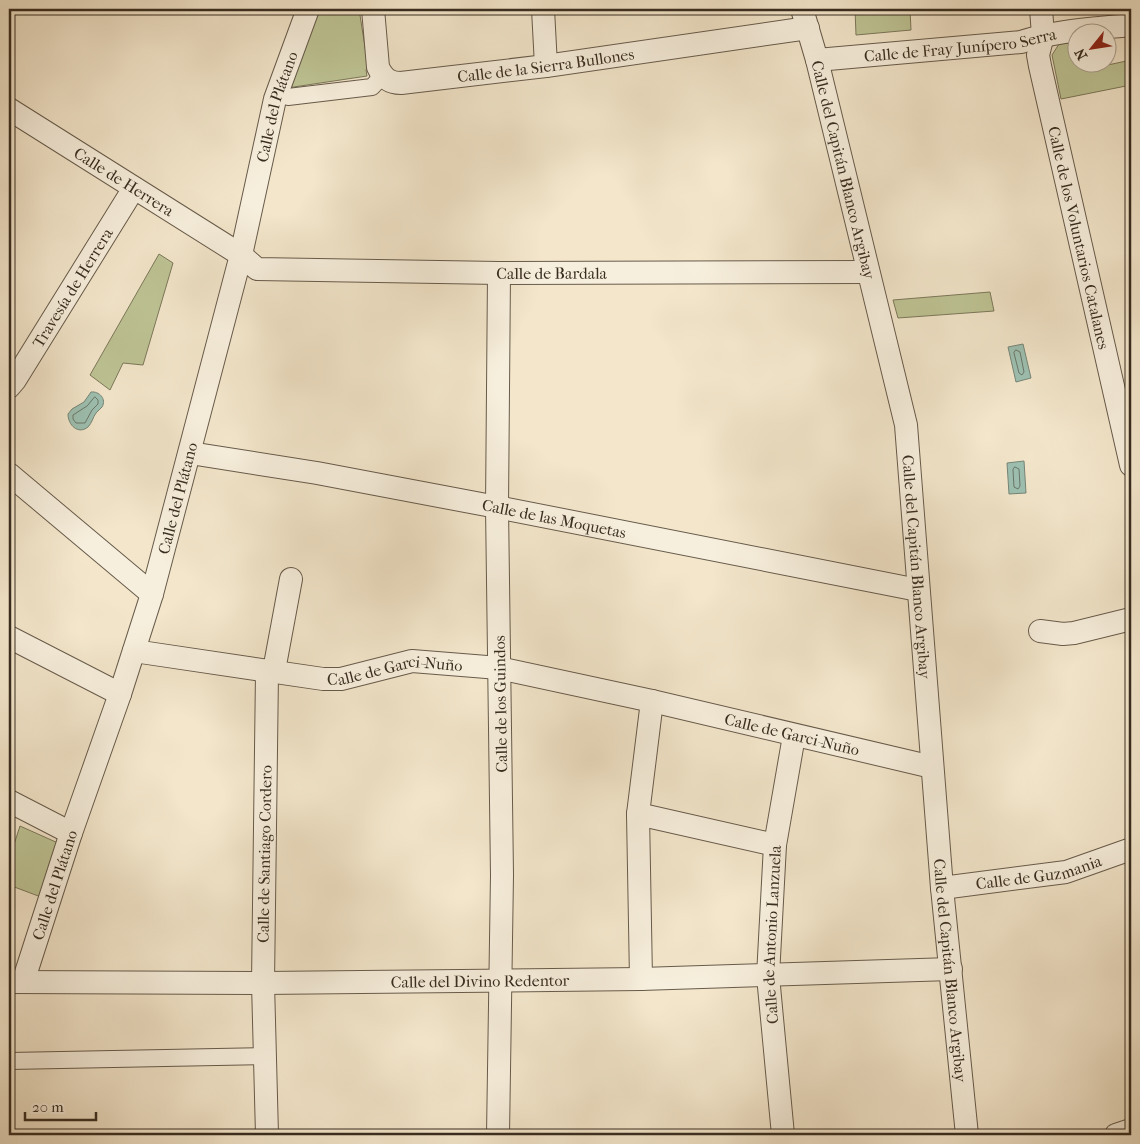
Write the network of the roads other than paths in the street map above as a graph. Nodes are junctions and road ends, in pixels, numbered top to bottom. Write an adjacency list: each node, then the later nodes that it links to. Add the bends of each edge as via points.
1 (308, 9): 14 (street, Calle del Plátano, via 275,99)
2 (373, 9): 10 (street, via 378,67)
3 (544, 9): 9 (street)
4 (1041, 9): 7 (street, Calle de los Voluntarios Catalanes)
5 (805, 18): 8 (street, Calle del Capitán Blanco Argibay); 9 (street, Calle de la Sierra Bullones)
6 (1131, 25): 7 (street, Calle de Fray Junípero Serra)
7 (1043, 35): 8 (street, Calle de Fray Junípero Serra, via 1021,42); 19 (street, Calle de los Voluntarios Catalanes, via 1039,46 1040,66)
8 (817, 60): 15 (street, Calle del Capitán Blanco Argibay)
9 (546, 66): 10 (street, Calle de la Sierra Bullones, via 401,83 392,83)
10 (382, 76): 11 (street, via 372,87)
11 (288, 97)
12 (9, 109): 13 (street, Calle de Herrera)
13 (134, 188): 14 (street, Calle de Herrera); 17 (street, Travesía de Herrera)
14 (241, 255): 16 (street, Calle de Bardala, via 257,269); 18 (street, Calle del Plátano)
15 (868, 272): 16 (street, Calle de Bardala); 23 (street, Calle del Capitán Blanco Argibay, via 906,425)
16 (499, 273): 21 (street, Calle de los Guindos)
17 (9, 387)
18 (190, 453): 21 (street, Calle de las Moquetas); 24 (street, Calle del Plátano)
19 (1131, 465)
20 (9, 474): 24 (street)
21 (497, 507): 23 (street, Calle de las Moquetas); 29 (street, Calle de los Guindos)
22 (291, 580): 30 (street, Calle de Santiago Cordero, via 276,665)
23 (918, 590): 34 (street, Calle del Capitán Blanco Argibay)
24 (152, 594): 28 (street, Calle del Plátano)
25 (1131, 619): 26 (street, via 1074,633)
26 (1040, 631)
27 (9, 637): 31 (street)
28 (134, 651): 30 (street, Calle de Garci-Nuño); 31 (street, Calle del Plátano)
29 (499, 668): 30 (street, Calle de Garci-Nuño, via 412,661 341,678); 32 (street, Calle de Garci-Nuño); 44 (street, Calle de los Guindos, via 502,812)
30 (267, 672): 46 (street, Calle de Santiago Cordero)
31 (120, 694): 37 (street, Calle del Plátano)
32 (652, 701): 33 (street, Calle de Garci-Nuño); 36 (street)
33 (794, 736): 34 (street, Calle de Garci-Nuño); 38 (street, Calle de Antonio Lanzuela)
34 (932, 767): 40 (street, Calle del Capitán Blanco Argibay)
35 (9, 801): 37 (street)
36 (638, 814): 38 (street); 43 (street)
37 (71, 833): 45 (street, Calle del Plátano)
38 (775, 845): 42 (street, Calle de Antonio Lanzuela)
39 (1131, 849): 40 (street, Calle de Guzmania, via 1066,872)
40 (942, 888): 41 (street, Calle del Capitán Blanco Argibay)
41 (950, 969): 42 (street, Calle del Divino Redentor); 53 (street, Calle del Capitán Blanco Argibay)
42 (768, 976): 43 (street, Calle del Divino Redentor); 52 (street, Calle de Antonio Lanzuela)
43 (641, 979): 44 (street, Calle del Divino Redentor)
44 (499, 981): 46 (street, Calle del Divino Redentor); 51 (street, Calle de los Guindos)
45 (16, 982): 46 (street, Calle del Divino Redentor)
46 (263, 983): 47 (street, Calle de Santiago Cordero)
47 (265, 1056): 48 (street); 50 (street, Calle de Santiago Cordero)
48 (9, 1060)
49 (1131, 1130): 54 (street)
50 (267, 1135)
51 (498, 1135)
52 (783, 1135)
53 (967, 1135)
54 (1116, 1135)

